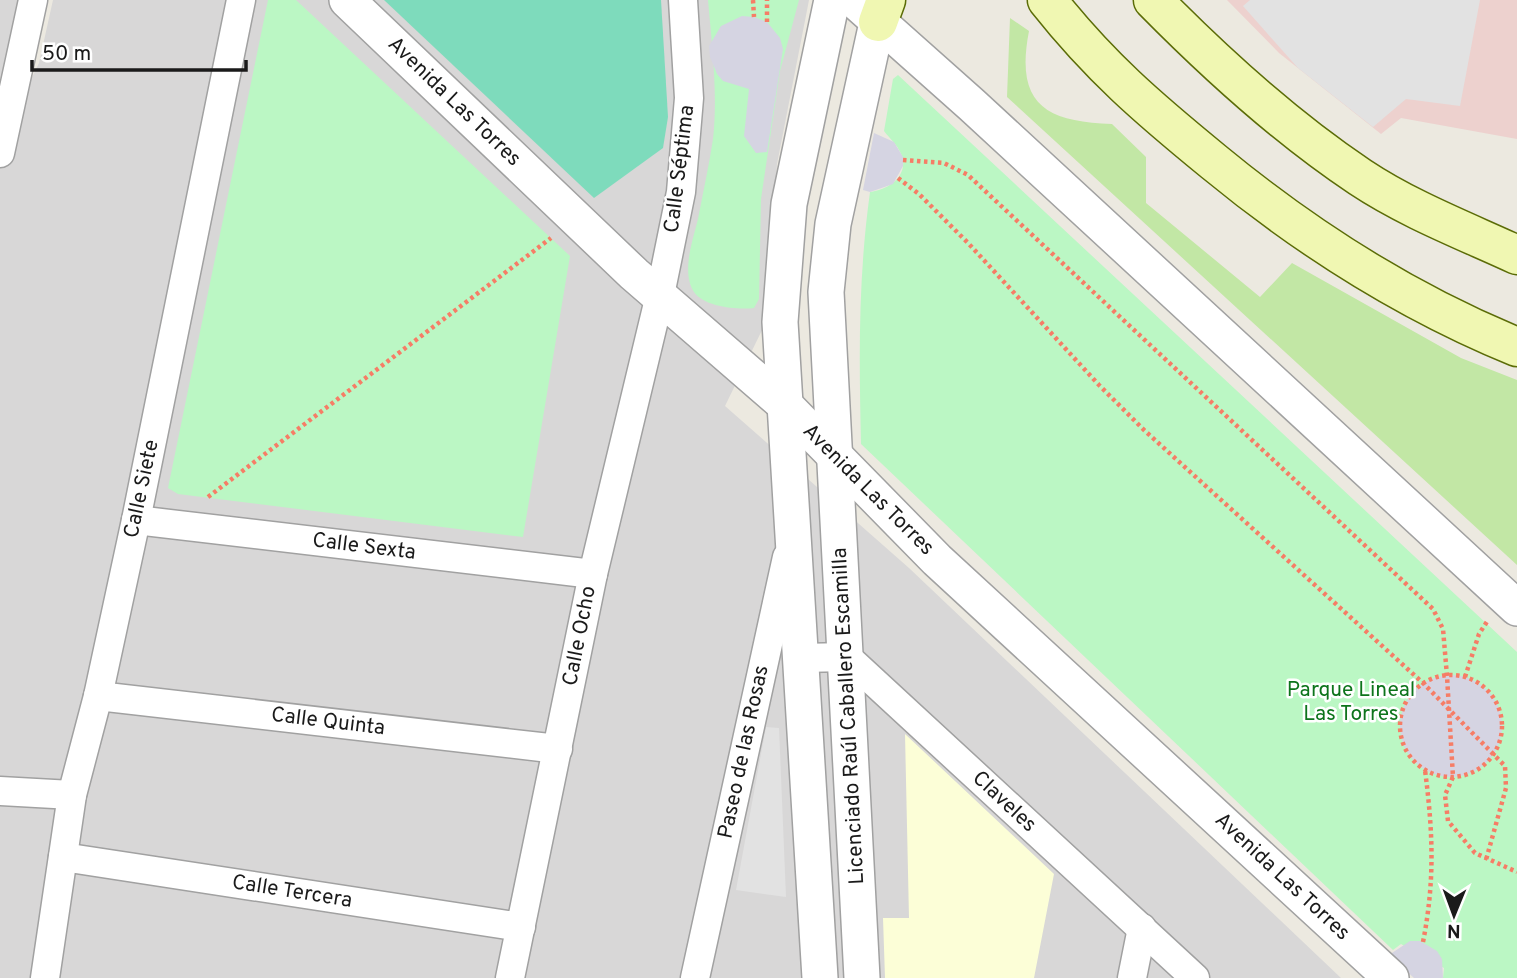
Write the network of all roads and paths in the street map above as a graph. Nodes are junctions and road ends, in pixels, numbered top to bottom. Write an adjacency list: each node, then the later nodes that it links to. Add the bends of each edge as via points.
1 (33, 0): 13 (street)
2 (241, 0): 23 (street, Calle Siete)
3 (347, 0): 18 (street, Avenida Las Torres)
4 (683, 0): 18 (street, Calle Séptima, via 688,132)
5 (753, 0): 11 (path)
6 (767, 0): 12 (path)
7 (832, 0): 20 (street, Licenciado Raúl Caballero Escamilla, via 785,239 780,322)
8 (1153, 0): 17 (main road, via 1246,87 1361,177)
9 (1049, 5): 19 (main road, via 1135,98 1262,203 1342,256)
10 (875, 6): 21 (street, Licenciado Raúl Caballero Escamilla, via 828,260); 26 (street, via 972,105)
11 (754, 16)
12 (767, 22)
13 (0, 153)
14 (903, 160): 29 (path, via 944,163 968,175 1433,609 1443,629)
15 (898, 178): 31 (path, via 969,244 1144,430)
16 (551, 238): 22 (path)
17 (1517, 256)
18 (660, 295): 20 (street, Avenida Las Torres); 25 (street, Calle Ocho)
19 (1517, 347)
20 (783, 404): 21 (street, Avenida Las Torres); 24 (street, Licenciado Raúl Caballero Escamilla)
21 (833, 453): 27 (street, Licenciado Raúl Caballero Escamilla); 53 (street, Avenida Las Torres, via 937,560)
22 (208, 497)
23 (135, 520): 25 (street, Calle Sexta); 32 (street, Calle Siete)
24 (793, 526): 28 (street, Licenciado Raúl Caballero Escamilla); 48 (street, Paseo de las Rosas)
25 (593, 574): 34 (street, Calle Ocho)
26 (1512, 604): 30 (path, via 1479,634)
27 (847, 657): 28 (street); 44 (street, Claveles); 50 (street, Licenciado Raúl Caballero Escamilla)
28 (801, 658): 49 (street, Licenciado Raúl Caballero Escamilla)
29 (1447, 676): 30 (path); 31 (path); 33 (path)
30 (1465, 677): 35 (path, via 1486,689 1499,709 1502,736)
31 (1423, 683): 33 (path); 36 (path, via 1404,705 1400,728 1408,754)
32 (98, 696): 34 (street, Calle Quinta); 39 (street, Calle Siete)
33 (1449, 708): 35 (path); 37 (path)
34 (558, 749): 43 (street, Calle Ocho)
35 (1493, 754): 37 (path, via 1479,769); 41 (path, via 1508,777)
36 (1424, 770): 37 (path); 45 (path, via 1433,880)
37 (1453, 777): 41 (path, via 1445,795 1448,821 1468,847)
38 (0, 791): 39 (street)
39 (72, 794): 40 (street, Calle Siete)
40 (64, 857): 43 (street, Calle Tercera); 46 (street, Calle Siete)
41 (1486, 860): 42 (path)
42 (1517, 872)
43 (520, 927): 47 (street, Calle Ocho)
44 (1142, 928): 51 (street); 52 (street, Claveles)
45 (1423, 942)
46 (45, 978)
47 (510, 978)
48 (695, 978)
49 (820, 978)
50 (862, 978)
51 (1132, 978)
52 (1195, 978)
53 (1391, 978)

